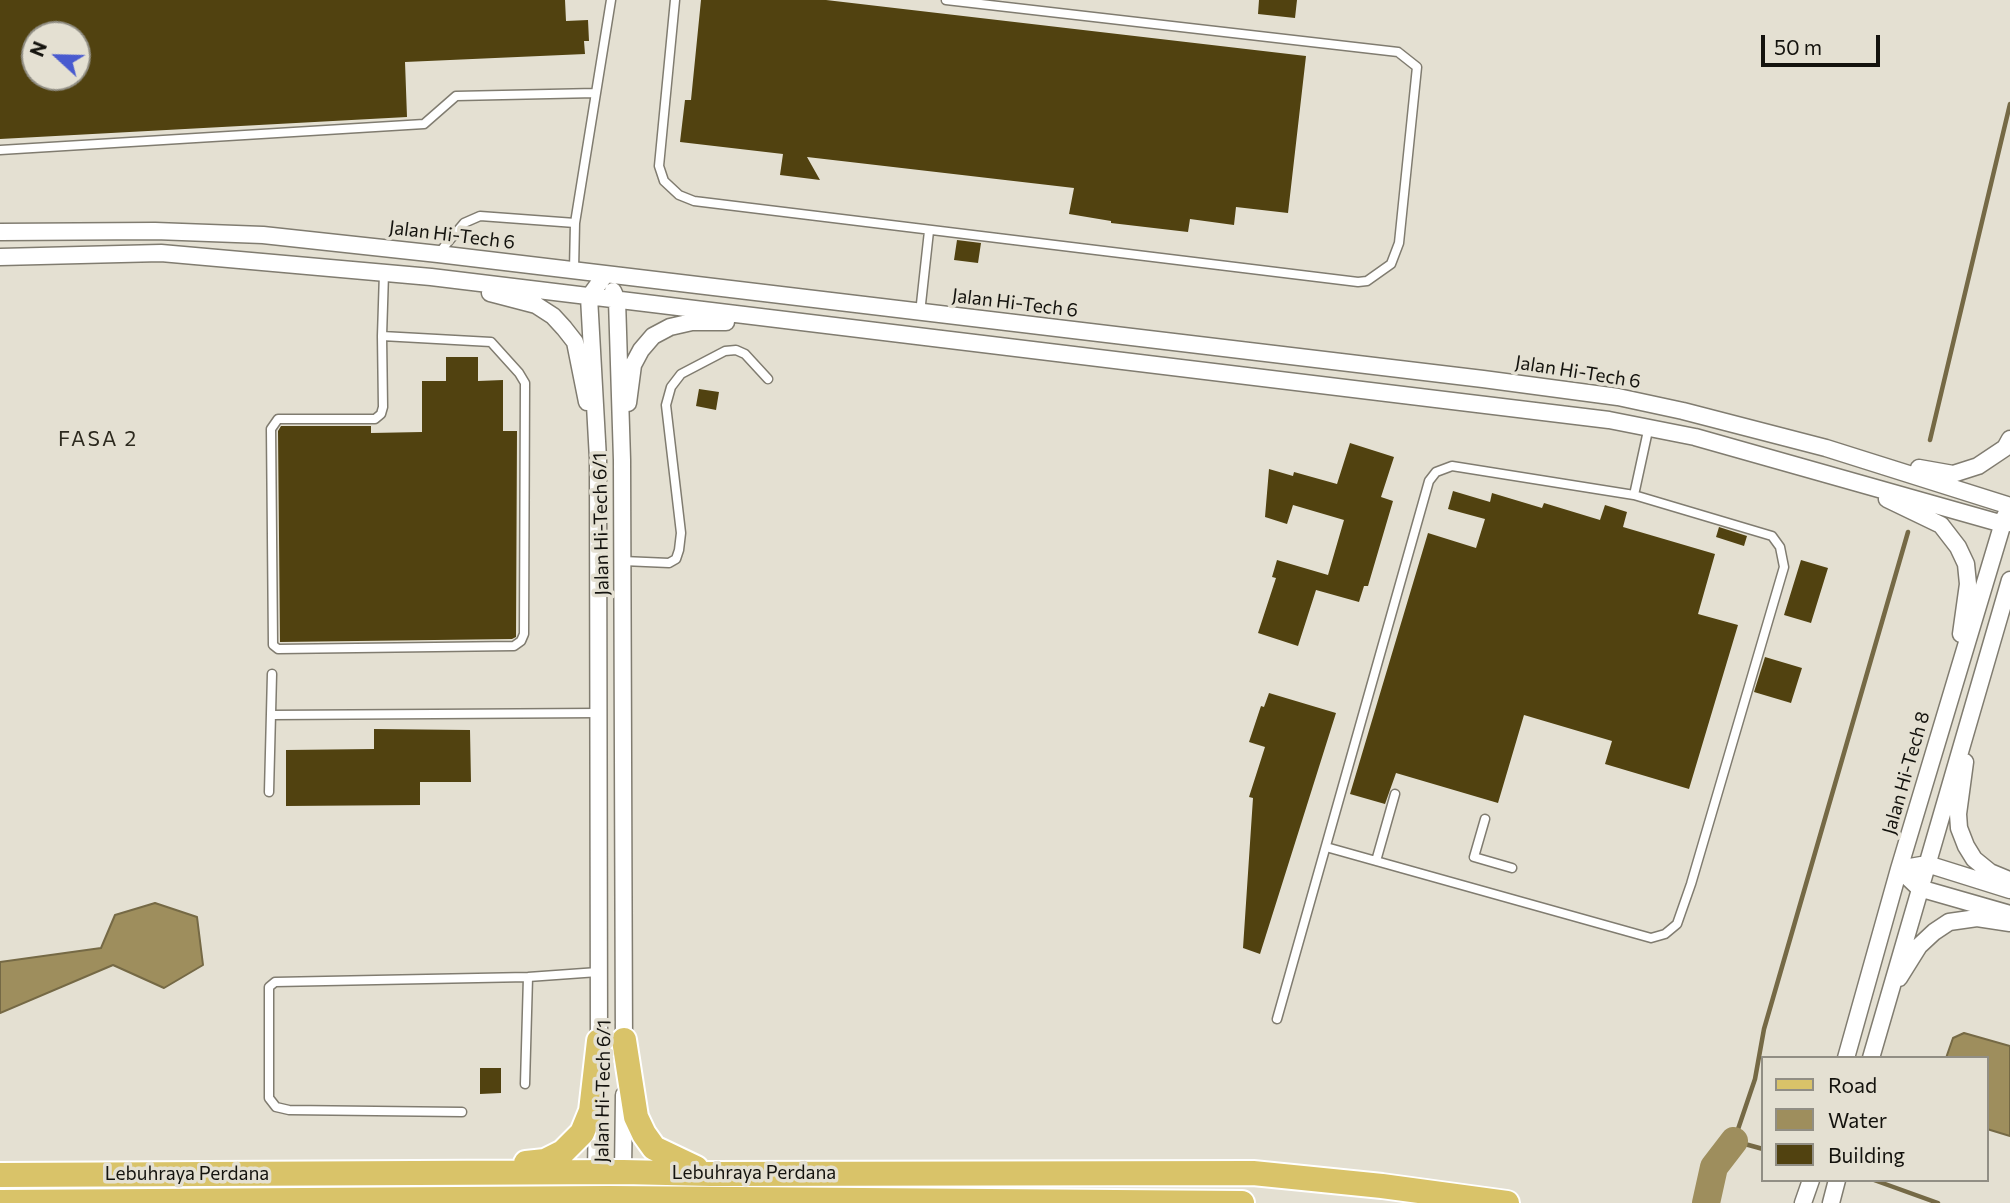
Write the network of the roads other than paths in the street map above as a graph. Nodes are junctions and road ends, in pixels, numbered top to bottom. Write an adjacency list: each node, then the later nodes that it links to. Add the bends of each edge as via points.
1 (611, 0): 4 (lane)
2 (675, 0): 7 (lane, via 659,166 664,181 679,195 694,201)
3 (946, 0): 7 (lane, via 1398,52 1417,67 1399,243 1391,264 1367,281)
4 (596, 93): 5 (lane, via 456,96 424,124); 6 (lane)
5 (0, 150)
6 (575, 223): 9 (lane, via 480,216 464,223); 11 (lane)
7 (929, 231): 17 (lane)
8 (0, 232): 9 (street, Jalan Hi-Tech 6, via 263,235)
9 (438, 254): 11 (street, Jalan Hi-Tech 6)
10 (0, 257): 12 (street, via 161,253)
11 (574, 272): 13 (street, Jalan Hi-Tech 6)
12 (384, 273): 14 (street); 19 (lane)
13 (605, 275): 15 (street); 16 (street, Jalan Hi-Tech 6/1); 17 (street, Jalan Hi-Tech 6)
14 (431, 277): 15 (street); 24 (street, via 536,305 559,322 575,342)
15 (589, 297): 16 (street); 24 (street, Jalan Hi-Tech 6/1)
16 (617, 300): 18 (street); 25 (street, Jalan Hi-Tech 6/1)
17 (920, 313): 23 (street, Jalan Hi-Tech 6, via 1618,397)
18 (788, 321): 21 (street); 25 (street, via 692,322 653,335 633,365)
19 (382, 336): 19 (lane, via 491,342 525,383 524,634 514,646 278,649 273,645 271,429 278,419 376,419 381,414)
20 (768, 379): 30 (lane, via 736,350 681,374 666,405 681,533 679,551 669,563)
21 (1649, 426): 26 (street); 27 (lane)
22 (2010, 439): 23 (street, via 1993,457 1953,474)
23 (1855, 457): 28 (street, Jalan Hi-Tech 6)
24 (598, 459): 35 (street, Jalan Hi-Tech 6/1)
25 (622, 460): 30 (street, Jalan Hi-Tech 6/1)
26 (1846, 479): 29 (street); 33 (street, via 1941,525 1958,547 1968,584)
27 (1634, 495): 40 (lane, via 1452,466 1436,472 1429,481); 41 (lane, via 1772,536 1784,567 1677,924 1651,938)
28 (2010, 504): 29 (street, Jalan Hi-Tech 8)
29 (2006, 524): 33 (street, Jalan Hi-Tech 8)
30 (623, 561): 54 (street, Jalan Hi-Tech 6/1)
31 (2010, 580): 34 (street)
32 (272, 674): 36 (lane)
33 (1955, 682): 44 (street, Jalan Hi-Tech 8)
34 (1973, 708): 42 (street); 45 (street, via 1959,828 1975,859)
35 (599, 713): 36 (lane); 50 (street, Jalan Hi-Tech 6/1)
36 (271, 715): 37 (lane)
37 (269, 792)
38 (1395, 794): 41 (lane)
39 (1485, 819): 43 (lane, via 1474,857)
40 (1326, 847): 41 (lane); 53 (lane)
41 (1376, 861)
42 (1927, 864): 44 (street); 46 (street); 47 (street)
43 (1512, 868)
44 (1899, 869): 46 (street); 56 (street, Jalan Hi-Tech 8)
45 (2010, 881)
46 (1919, 888): 48 (street); 52 (street)
47 (2010, 890)
48 (2010, 914)
49 (2010, 923): 52 (street, via 1977,918 1949,922 1919,946)
50 (598, 972): 51 (lane); 55 (street, Jalan Hi-Tech 6/1)
51 (527, 977): 58 (lane); 59 (lane, via 275,982 269,987 270,1098 276,1107)
52 (1889, 994): 57 (street)
53 (1277, 1019)
54 (624, 1040): 61 (street, Jalan Hi-Tech 6/1); 63 (main road, via 636,1117 644,1134 654,1148)
55 (599, 1041): 60 (street, Jalan Hi-Tech 6/1); 62 (main road, via 591,1111 582,1133 564,1152 545,1161)
56 (1847, 1056)
57 (1872, 1056)
58 (524, 1084)
59 (462, 1112)
60 (596, 1172): 61 (main road, Lebuhraya Perdana); 62 (main road, Lebuhraya Perdana); 66 (street, Jalan Hi-Tech 6/1)
61 (623, 1172): 63 (main road, Lebuhraya Perdana); 66 (street, Jalan Hi-Tech 6/1)
62 (456, 1173): 64 (main road, Lebuhraya Perdana)
63 (710, 1174): 70 (main road, Lebuhraya Perdana, via 1253,1173)
64 (0, 1175)
65 (1837, 1182): 67 (street)
66 (609, 1198): 68 (main road, Lebuhraya Perdana); 69 (main road, Lebuhraya Perdana)
67 (1832, 1201)
68 (0, 1202)
69 (1242, 1203)
70 (1507, 1203)

